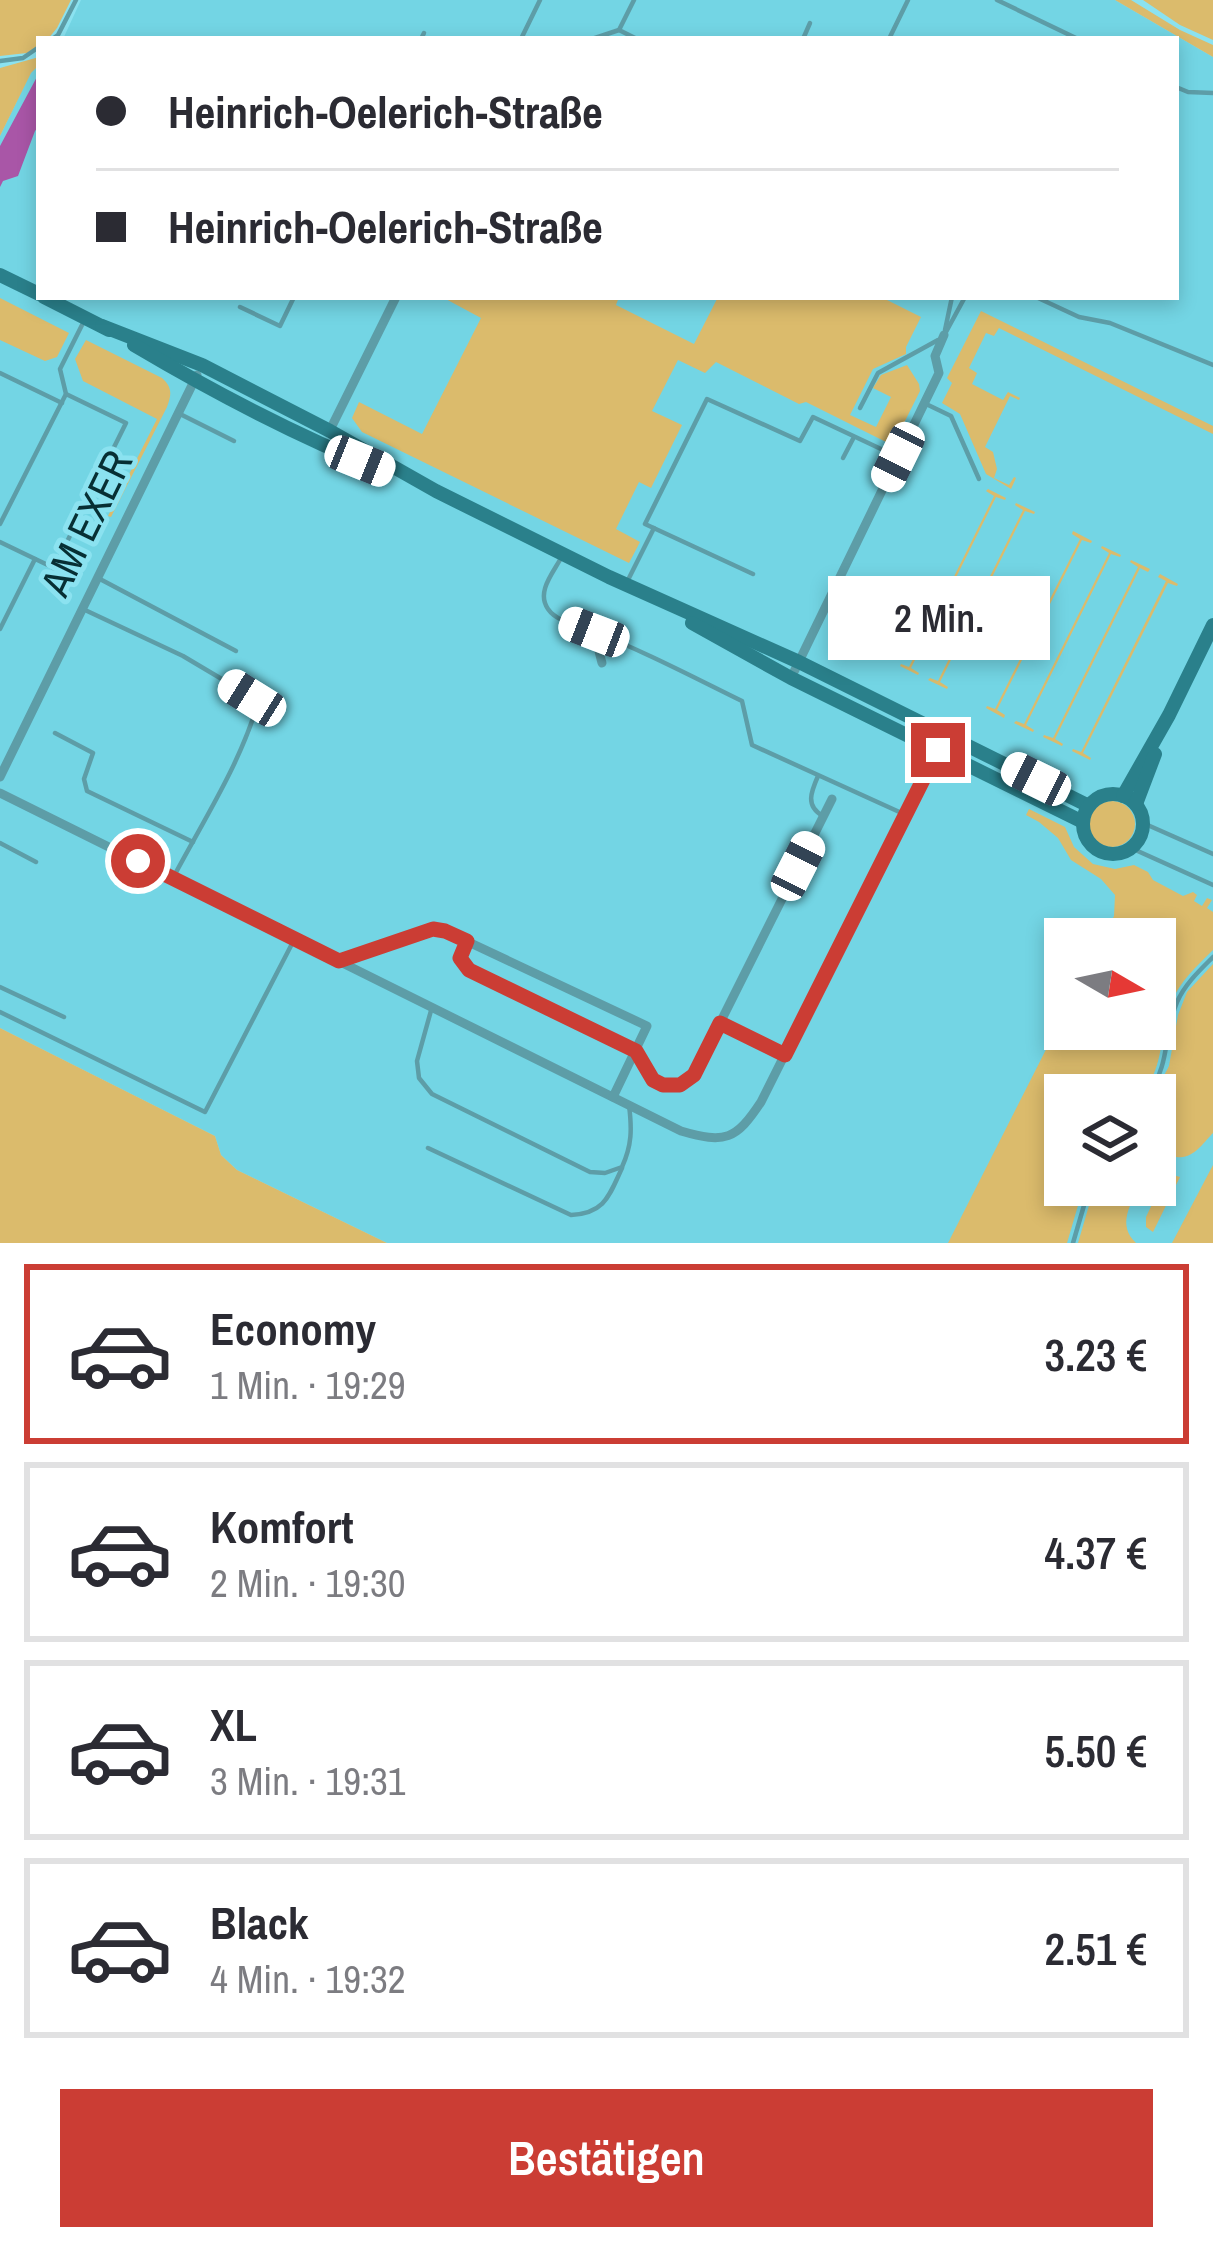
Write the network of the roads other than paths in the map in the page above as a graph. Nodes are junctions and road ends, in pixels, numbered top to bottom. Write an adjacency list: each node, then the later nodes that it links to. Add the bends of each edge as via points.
1 (76, 0): 8 (lane)
2 (540, 0): 9 (lane)
3 (634, 0): 7 (lane)
4 (908, 0): 13 (lane)
5 (997, 0): 14 (lane)
6 (810, 22): 12 (lane)
7 (619, 30): 10 (lane); 11 (lane)
8 (56, 36)
9 (522, 36)
10 (601, 36)
11 (631, 36)
12 (804, 36)
13 (890, 36)
14 (1072, 36)
15 (36, 49): 16 (lane)
16 (0, 62)
17 (1179, 88): 18 (lane)
18 (1213, 93)
19 (0, 275): 20 (street)
20 (36, 293)
21 (50, 300): 28 (street)
22 (293, 300): 27 (lane, via 280,326)
23 (395, 300): 40 (street)
24 (951, 300): 30 (lane)
25 (962, 300): 30 (lane)
26 (1042, 300): 32 (lane)
27 (240, 307)
28 (85, 317): 29 (street); 35 (lane, via 60,369)
29 (102, 326): 31 (street); 34 (street)
30 (944, 335): 37 (street); 38 (lane, via 878,373)
31 (202, 365): 34 (street, AM EXER); 40 (street)
32 (1213, 365)
33 (0, 373): 36 (lane)
34 (194, 380): 39 (street, AM EXER); 43 (street)
35 (66, 394): 36 (lane); 53 (lane, via 126,423)
36 (62, 403): 48 (lane)
37 (924, 403): 44 (street); 46 (lane, via 951,416)
38 (860, 408)
39 (178, 413): 42 (lane); 56 (street, AM EXER)
40 (330, 431): 43 (street); 47 (street)
41 (854, 437): 44 (lane); 45 (lane); 49 (lane, via 812,417 800,441 707,399 645,524)
42 (233, 441)
43 (322, 446): 47 (street)
44 (898, 457): 64 (street)
45 (843, 458)
46 (979, 479)
47 (436, 491): 51 (street)
48 (0, 524)
49 (654, 528): 54 (lane); 57 (lane)
50 (0, 542): 52 (lane)
51 (563, 554): 55 (street); 62 (lane, via 545,606)
52 (35, 559): 53 (lane); 61 (lane)
53 (54, 568): 58 (lane)
54 (753, 574)
55 (609, 577): 57 (street); 66 (street)
56 (96, 578): 59 (street, AM EXER); 63 (lane)
57 (625, 585): 64 (street)
58 (53, 589)
59 (81, 608): 70 (street, AM EXER); 80 (lane, via 183,656 256,706)
60 (1213, 625): 74 (street)
61 (0, 629)
62 (594, 632): 65 (street); 71 (lane, via 742,701 752,745)
63 (236, 651)
64 (799, 662): 66 (street); 68 (street)
65 (602, 663)
66 (791, 678): 69 (street)
67 (55, 733): 80 (lane, via 93,753 87,791)
68 (945, 735): 69 (street); 75 (street)
69 (938, 750): 76 (street); 78 (street)
70 (0, 776)
71 (818, 776): 76 (lane); 77 (lane, via 811,802)
72 (0, 793): 85 (street)
73 (832, 799): 77 (street)
74 (1129, 800): 75 (street, via 1104,795); 79 (street)
75 (1089, 806): 78 (street)
76 (906, 815): 97 (street)
77 (824, 816): 95 (street)
78 (1083, 822): 82 (street, via 1094,848)
79 (1143, 824): 82 (street); 83 (lane)
80 (193, 842): 85 (lane)
81 (0, 843): 84 (lane)
82 (1131, 848): 86 (lane)
83 (1213, 854)
84 (36, 862)
85 (173, 878): 87 (street)
86 (1213, 885)
87 (295, 938): 90 (street); 93 (lane, via 205,1112)
88 (467, 941): 90 (street, via 433,929); 96 (street, via 460,958 469,970); 96 (street, via 647,1026)
89 (1213, 957): 98 (lane, via 1177,1002)
90 (339, 961): 92 (street)
91 (0, 987): 94 (lane)
92 (432, 1007): 99 (street); 102 (lane, via 417,1060 432,1094 590,1172)
93 (0, 1012)
94 (64, 1017)
95 (720, 1023): 96 (street, via 694,1075 680,1085 653,1080); 97 (street)
96 (636, 1051): 99 (street)
97 (785, 1055): 100 (street, via 746,1126 728,1139 681,1132)
98 (1159, 1074)
99 (613, 1097): 100 (street)
100 (629, 1105): 102 (lane, via 633,1130)
101 (428, 1148): 102 (lane, via 571,1216 593,1212 608,1198)
102 (622, 1167)
103 (1084, 1206): 104 (lane)
104 (1073, 1243)

